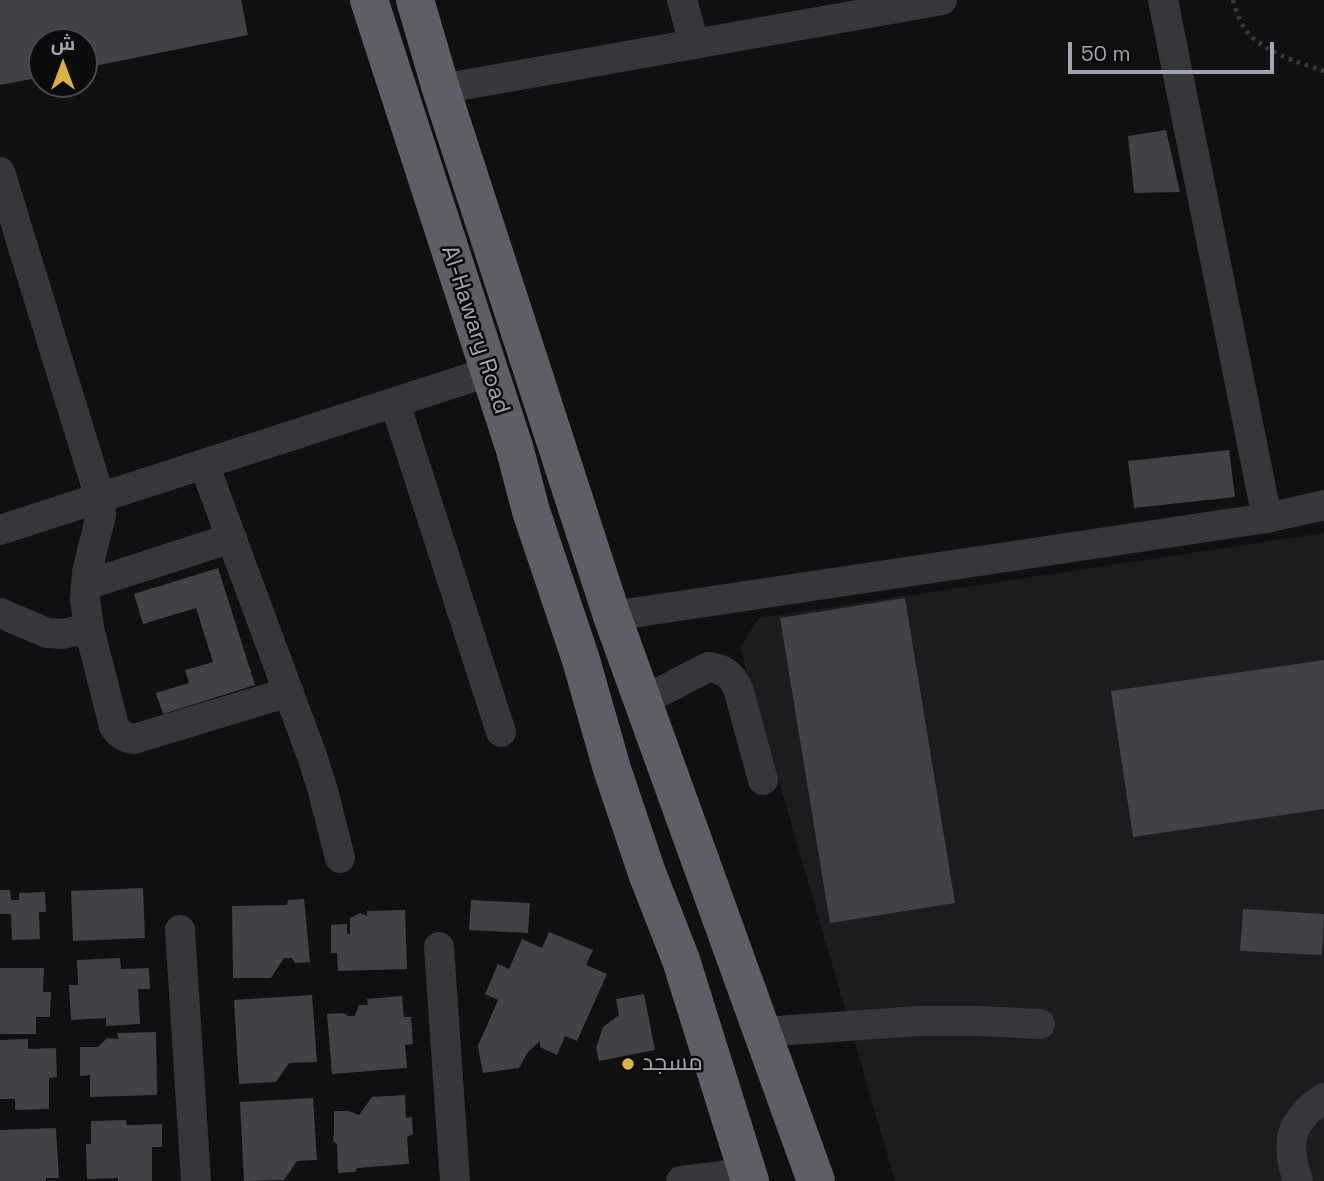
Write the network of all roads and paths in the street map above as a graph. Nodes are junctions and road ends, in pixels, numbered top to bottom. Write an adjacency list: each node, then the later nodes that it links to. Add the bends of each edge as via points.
1 (369, 0): 11 (highway, Al-Hawary Road)
2 (415, 0): 9 (highway, Al-Hawary Road)
3 (682, 0): 7 (street)
4 (942, 0): 7 (street)
5 (1163, 0): 16 (street)
6 (1233, 0): 8 (path, via 1249,34 1268,48)
7 (694, 44): 9 (street)
8 (1324, 71)
9 (441, 89): 21 (highway, Al-Hawary Road)
10 (0, 172): 14 (street)
11 (488, 373): 12 (street); 33 (highway, Al-Hawary Road, via 612,769 681,960)
12 (395, 403): 13 (street); 25 (street)
13 (204, 464): 14 (street); 18 (street)
14 (100, 498): 17 (street); 19 (street, via 101,515)
15 (1324, 505): 16 (street)
16 (1267, 518): 21 (street)
17 (0, 530)
18 (232, 538): 19 (street); 23 (street)
19 (86, 585): 22 (street)
20 (0, 613): 22 (street, via 47,633)
21 (612, 616): 24 (highway, Al-Hawary Road)
22 (89, 628): 23 (street, via 114,726 128,738)
23 (289, 692): 27 (street)
24 (643, 701): 26 (street, via 708,667 729,674 736,682); 31 (highway, Al-Hawary Road)
25 (501, 732)
26 (763, 780)
27 (340, 858)
28 (180, 930): 34 (street)
29 (439, 947): 35 (street)
30 (1040, 1024): 31 (street, via 919,1021)
31 (762, 1032): 37 (highway, Al-Hawary Road)
32 (1324, 1098): 38 (street, via 1296,1125 1290,1144)
33 (749, 1177): 36 (street)
34 (196, 1181)
35 (455, 1181)
36 (681, 1181)
37 (816, 1181)
38 (1298, 1181)

